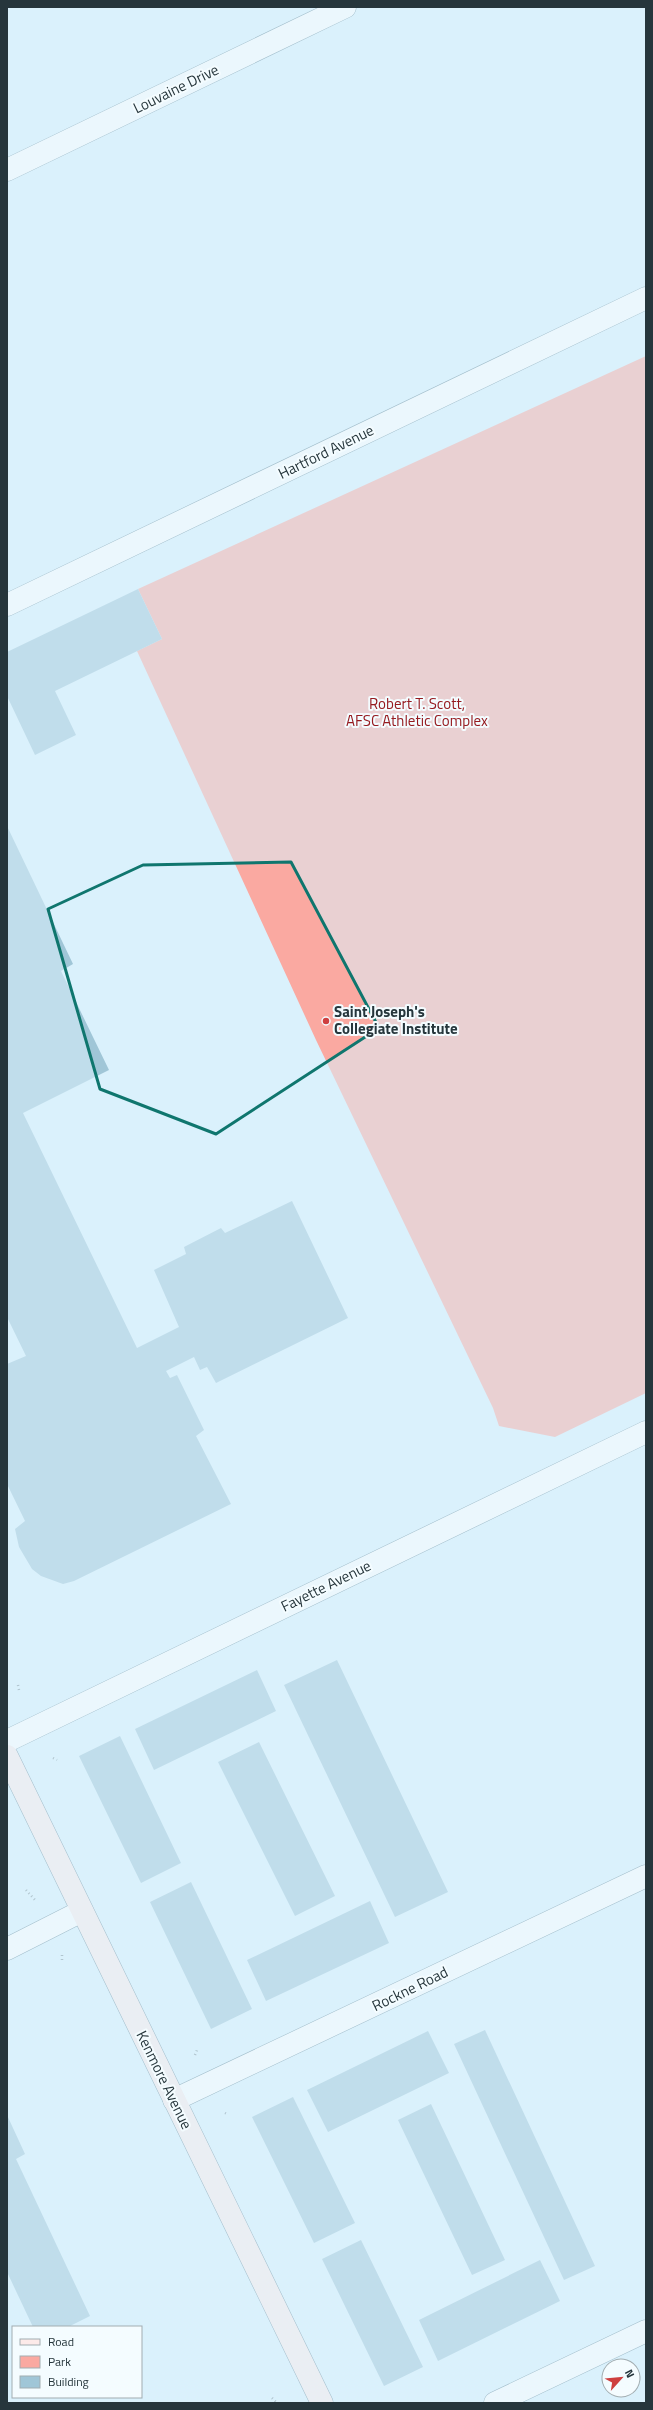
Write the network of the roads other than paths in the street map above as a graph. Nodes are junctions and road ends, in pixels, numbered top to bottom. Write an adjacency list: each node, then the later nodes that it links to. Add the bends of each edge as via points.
1 (345, 7): 2 (street, Louvaine Drive)
2 (7, 170)
3 (646, 298): 4 (street, Hartford Avenue)
4 (7, 605)
5 (646, 1432): 6 (street, Fayette Avenue)
6 (7, 1742)
7 (7, 1756): 9 (main road, Kenmore Avenue)
8 (646, 1876): 11 (street, Rockne Road)
9 (82, 1911): 10 (street); 11 (main road, Kenmore Avenue)
10 (7, 1948)
11 (174, 2100): 13 (main road, Kenmore Avenue)
12 (646, 2331): 14 (street)
13 (322, 2403)
14 (495, 2403)

